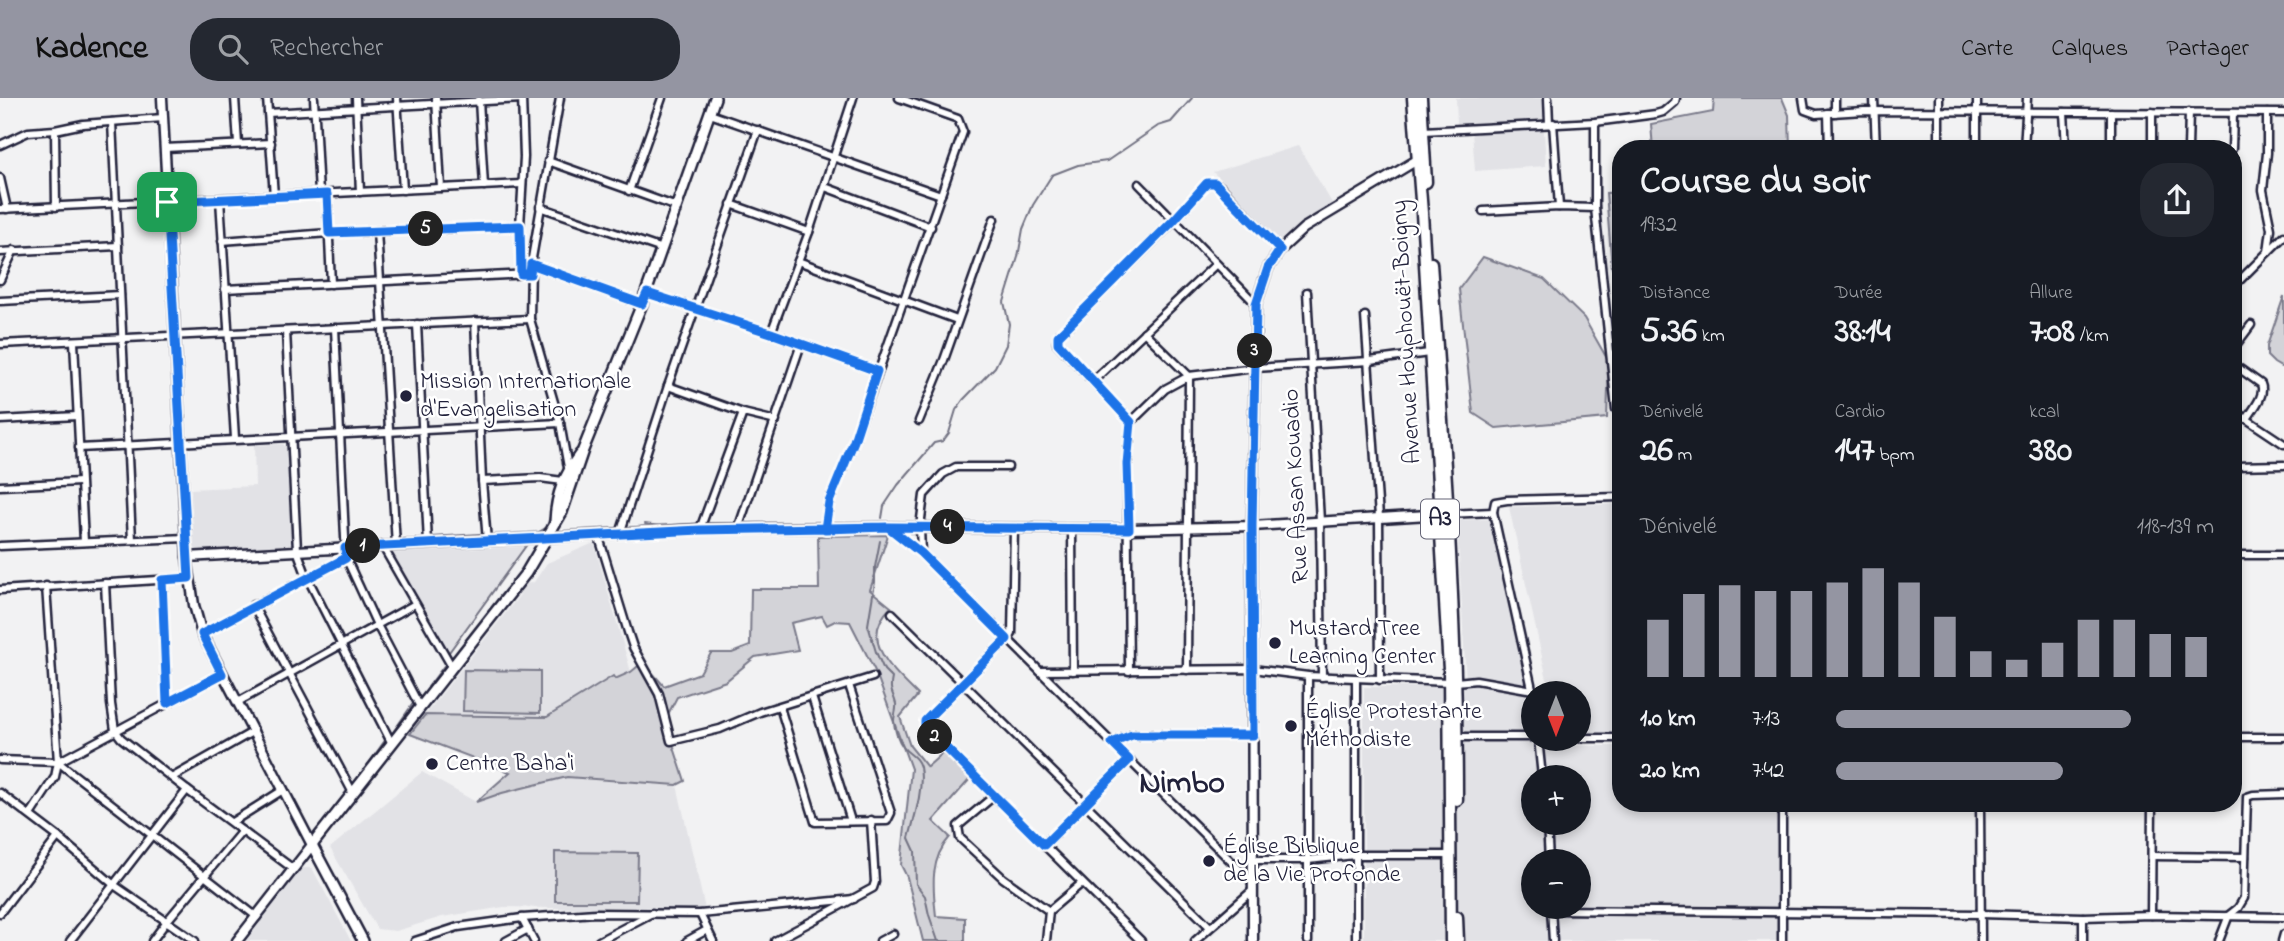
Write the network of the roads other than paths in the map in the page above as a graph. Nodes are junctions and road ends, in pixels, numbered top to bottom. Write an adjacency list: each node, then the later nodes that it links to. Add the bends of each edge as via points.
1 (162, 98): 42 (street)
2 (235, 98): 60 (street)
3 (267, 98): 36 (street)
4 (314, 98): 27 (street)
5 (356, 98): 26 (street)
6 (397, 98): 25 (street)
7 (560, 98): 65 (street)
8 (662, 98): 73 (street)
9 (715, 98): 41 (main road)
10 (853, 98): 63 (street)
11 (900, 98): 76 (street, via 958,119 962,127)
12 (1413, 98): 64 (highway, Avenue Houphouët-Boigny / A3)
13 (1421, 98): 48 (highway, Avenue Houphouët-Boigny / A3)
14 (1548, 98): 45 (street)
15 (1676, 98): 44 (street, via 1656,114)
16 (1803, 98): 37 (street, via 1810,113)
17 (1835, 98): 37 (street)
18 (1874, 98): 28 (street)
19 (1939, 98): 29 (street)
20 (1977, 98): 30 (street)
21 (2027, 98): 31 (street)
22 (522, 99): 23 (street); 67 (street)
23 (479, 100): 24 (street); 69 (street)
24 (437, 101): 25 (street); 71 (street)
25 (398, 106): 26 (street); 72 (street)
26 (356, 108): 27 (street); 74 (street)
27 (314, 111): 36 (street); 75 (street)
28 (1874, 111): 29 (street); 37 (street); 50 (street)
29 (1938, 111): 30 (street); 51 (street)
30 (1977, 111): 31 (street); 52 (street)
31 (2026, 112): 32 (street); 53 (street)
32 (2064, 112): 33 (street); 54 (street)
33 (2111, 112): 34 (street); 55 (street)
34 (2152, 112): 35 (street); 56 (street)
35 (2189, 112): 38 (street); 57 (street)
36 (268, 113): 59 (street)
37 (1832, 113): 49 (street)
38 (2232, 113): 39 (street); 58 (street)
39 (2266, 113): 40 (street); 103 (street, via 2263,190 2271,229)
40 (2284, 113)
41 (710, 114): 47 (street); 84 (main road)
42 (163, 118): 43 (street); 62 (street)
43 (112, 122): 46 (street); 80 (street)
44 (1595, 122): 45 (street); 86 (street)
45 (1551, 123): 48 (street); 85 (street)
46 (55, 130): 61 (street, via 28,132); 82 (street)
47 (758, 130): 63 (street); 81 (street)
48 (1423, 131): 64 (highway, Avenue Houphouët-Boigny / A3)
49 (1830, 140)
50 (1876, 140)
51 (1939, 140)
52 (1977, 140)
53 (2024, 140)
54 (2066, 140)
55 (2111, 140)
56 (2152, 140)
57 (2188, 140)
58 (2232, 140)
59 (271, 143): 60 (street); 77 (street)
60 (238, 144): 62 (street)
61 (0, 145)
62 (165, 148): 79 (street)
63 (834, 156): 70 (street); 76 (street)
64 (1421, 157): 101 (street, via 1304,228); 140 (highway, Avenue Houphouët-Boigny / A3); 181 (highway, Avenue Houphouët-Boigny / A3)
65 (548, 161): 73 (street); 83 (street)
66 (0, 178): 87 (street)
67 (522, 184): 69 (street); 91 (street)
68 (1139, 184): 90 (street)
69 (484, 186): 71 (street)
70 (825, 187): 92 (street); 94 (street)
71 (441, 188): 72 (street)
72 (403, 190): 74 (street)
73 (629, 191): 84 (street)
74 (360, 192): 75 (street)
75 (323, 194): 77 (street); 95 (street)
76 (942, 195): 92 (street)
77 (274, 196): 78 (street)
78 (220, 199): 79 (street); 97 (street)
79 (167, 202): 80 (street); 134 (street)
80 (116, 204): 82 (street); 98 (street)
81 (731, 204): 94 (street); 121 (street)
82 (56, 206): 87 (street)
83 (540, 207): 99 (street); 105 (street)
84 (677, 207): 99 (main road)
85 (1559, 207): 86 (street); 88 (street)
86 (1595, 208): 147 (street)
87 (3, 209)
88 (1483, 211)
89 (994, 219): 124 (street)
90 (1174, 220): 101 (street, via 1207,183 1215,183); 106 (street); 148 (street, via 1058,336 1058,343)
91 (520, 226): 93 (street); 107 (street)
92 (930, 227): 117 (street)
93 (377, 231): 95 (street); 111 (street)
94 (809, 232): 104 (street)
95 (329, 233): 97 (street); 112 (street)
96 (2284, 236): 103 (street)
97 (222, 241): 113 (street)
98 (118, 246): 100 (street); 116 (street)
99 (662, 249): 115 (main road)
100 (14, 250): 102 (street); 110 (street)
101 (1280, 250): 120 (street, via 1268,268)
102 (0, 251)
103 (2268, 252): 109 (street)
104 (798, 261): 117 (street); 132 (street)
105 (531, 264): 108 (street); 119 (street)
106 (1216, 264): 120 (street); 131 (street)
107 (521, 274): 108 (street); 111 (street)
108 (530, 274): 123 (street)
109 (2242, 278)
110 (0, 280)
111 (379, 281): 112 (street); 128 (street)
112 (331, 284): 113 (street)
113 (225, 289): 133 (street)
114 (1307, 292): 142 (street, Rue Assan Kouadio)
115 (647, 293): 119 (main road); 121 (street)
116 (120, 295): 118 (street); 136 (street)
117 (905, 299): 124 (street); 145 (street)
118 (0, 301)
119 (642, 304): 169 (main road)
120 (1256, 304): 143 (street)
121 (695, 309): 132 (street); 149 (street)
122 (1365, 316): 141 (street)
123 (530, 319): 125 (street); 158 (street)
124 (957, 320): 156 (street)
125 (475, 321): 126 (street); 159 (street)
126 (418, 324): 128 (street); 160 (street)
127 (2251, 325): 135 (street)
128 (382, 326): 129 (street); 161 (street)
129 (335, 328): 130 (street); 162 (street)
130 (286, 331): 133 (street); 164 (street)
131 (1144, 332): 146 (street); 148 (street)
132 (771, 333): 138 (street)
133 (227, 334): 134 (street); 163 (street)
134 (174, 337): 136 (street); 165 (street)
135 (2242, 337)
136 (122, 339): 137 (street); 167 (street)
137 (74, 342): 139 (street); 151 (street)
138 (801, 344): 145 (street); 155 (street)
139 (0, 345)
140 (1429, 353): 141 (street); 181 (highway, Avenue Houphouët-Boigny / A3)
141 (1370, 361): 142 (street); 182 (street)
142 (1310, 363): 143 (street); 183 (street, Rue Assan Kouadio)
143 (1255, 368): 146 (street); 185 (street)
144 (2242, 370): 153 (street, via 2263,388)
145 (877, 371): 192 (street, via 829,502)
146 (1189, 376): 157 (street, via 1165,389); 191 (street)
147 (1612, 377)
148 (1093, 381): 157 (street)
149 (668, 386): 150 (street); 196 (street)
150 (743, 413): 155 (street); 194 (street)
151 (76, 416): 154 (street); 168 (street)
152 (2242, 416): 153 (street)
153 (2247, 419): 166 (street)
154 (0, 420)
155 (776, 421): 188 (street)
156 (919, 421)
157 (1131, 422): 193 (street)
158 (560, 423): 159 (street); 173 (street)
159 (480, 427): 160 (street); 174 (street)
160 (424, 430): 161 (street); 202 (street)
161 (391, 432): 162 (street); 204 (street)
162 (340, 435): 164 (street); 206 (street)
163 (235, 438): 164 (street); 165 (street)
164 (290, 438): 207 (street)
165 (180, 442): 167 (street); 198 (street)
166 (2284, 444)
167 (127, 445): 168 (street); 199 (street)
168 (79, 448): 176 (street)
169 (583, 450): 173 (main road); 177 (main road)
170 (2284, 465): 171 (street)
171 (2242, 466)
172 (1008, 467): 187 (street, via 949,469 924,495)
173 (568, 470): 175 (main road); 177 (street)
174 (481, 481): 175 (street); 200 (street)
175 (563, 481): 184 (main road)
176 (80, 482): 178 (street); 201 (street)
177 (573, 484): 184 (main road)
178 (0, 486)
179 (1612, 497): 180 (street, via 1507,500 1494,502)
180 (1493, 512): 181 (street); 239 (street)
181 (1444, 514): 182 (street); 240 (highway, Avenue Houphouët-Boigny / A3)
182 (1379, 517): 183 (street); 238 (street)
183 (1321, 521): 185 (street); 236 (street, Rue Assan Kouadio)
184 (555, 525): 197 (main road)
185 (1252, 526): 191 (street); 227 (street)
186 (888, 527): 187 (street); 192 (street); 208 (street)
187 (919, 527): 189 (street); 208 (street)
188 (738, 528): 192 (street); 194 (street)
189 (1014, 528): 190 (street); 224 (street, via 1013,629)
190 (1072, 528): 193 (street); 230 (street)
191 (1188, 528): 193 (street); 228 (street)
192 (825, 529)
193 (1129, 529): 231 (street)
194 (700, 530): 196 (street)
195 (598, 534): 196 (street); 197 (street); 248 (street, via 628,632 659,694 671,741)
196 (620, 534)
197 (547, 536): 200 (street); 226 (main road, via 526,573)
198 (186, 538): 199 (street); 211 (street)
199 (132, 540): 201 (street)
200 (487, 541): 202 (street)
201 (84, 542): 205 (street)
202 (429, 543): 204 (street)
203 (382, 545): 204 (street); 206 (street); 219 (street)
204 (396, 545)
205 (0, 546)
206 (345, 548): 207 (street); 212 (street)
207 (298, 550): 211 (street); 213 (street)
208 (921, 553): 224 (street)
209 (2242, 555): 210 (street)
210 (2284, 555)
211 (187, 557): 214 (street)
212 (346, 558): 213 (street); 222 (street)
213 (307, 577): 220 (street); 225 (street)
214 (189, 578): 215 (street); 223 (street)
215 (162, 580): 216 (street); 246 (street)
216 (105, 583): 217 (street); 249 (street)
217 (46, 586): 218 (street); 262 (street)
218 (0, 590)
219 (415, 604): 222 (street); 226 (street)
220 (253, 605): 223 (street); 232 (street)
221 (892, 613): 241 (street)
222 (377, 625): 225 (street); 247 (street)
223 (202, 634): 233 (street)
224 (1007, 639): 229 (street); 241 (street)
225 (341, 644): 232 (street); 259 (street)
226 (452, 667): 247 (main road)
227 (1254, 669): 228 (street); 235 (street); 251 (street)
228 (1187, 670): 231 (street)
229 (1040, 671): 230 (street); 258 (street)
230 (1073, 671): 231 (street)
231 (1129, 671)
232 (289, 673): 245 (street); 267 (street)
233 (222, 674): 245 (street); 246 (street)
234 (873, 677): 242 (street)
235 (1308, 677): 236 (street); 288 (street)
236 (1322, 677): 237 (street)
237 (1356, 679): 238 (street); 283 (street)
238 (1380, 680): 240 (street)
239 (1531, 681)
240 (1453, 682): 243 (street, via 1476,680); 252 (highway, Avenue Houphouët-Boigny / A3); 284 (highway, Avenue Houphouët-Boigny / A3)
241 (963, 683): 269 (street, via 925,721 925,727); 270 (street)
242 (849, 685): 244 (street); 275 (street, via 891,813 887,821)
243 (1521, 689)
244 (812, 697): 248 (street); 276 (street)
245 (238, 702): 250 (street)
246 (167, 703): 249 (street)
247 (420, 707): 259 (main road)
248 (780, 707): 276 (street, via 815,822)
249 (115, 730): 262 (street); 263 (street)
250 (254, 732): 263 (street); 265 (street)
251 (1253, 735): 258 (street, via 1132,735); 287 (street)
252 (1457, 737): 255 (street); 335 (highway, Avenue Houphouët-Boigny / A3)
253 (2242, 737): 254 (street)
254 (2284, 737)
255 (1521, 738)
256 (1591, 738): 257 (street)
257 (1612, 738)
258 (1112, 743): 261 (street)
259 (392, 744): 267 (main road)
260 (0, 760): 262 (street)
261 (1129, 760): 270 (street); 293 (street)
262 (58, 762): 274 (street, via 55,777); 279 (street)
263 (173, 777): 264 (street)
264 (187, 790): 277 (street); 279 (street)
265 (283, 790): 277 (street); 281 (street)
266 (0, 793): 274 (street)
267 (352, 793): 281 (main road)
268 (2284, 794): 286 (street, via 2247,797)
269 (994, 796): 282 (street); 296 (street, via 958,826 960,838 1003,878)
270 (1085, 804): 282 (street); 310 (street)
271 (1782, 812): 297 (street)
272 (1980, 812): 301 (street)
273 (2152, 812): 285 (street)
274 (30, 815): 280 (street)
275 (871, 820): 276 (street); 294 (street, via 873,888)
276 (851, 821)
277 (232, 822): 278 (street)
278 (242, 831): 289 (street); 290 (street)
279 (152, 835): 290 (street); 292 (street)
280 (58, 837): 292 (street); 298 (street)
281 (312, 845): 289 (street); 319 (main road)
282 (1044, 845): 291 (street)
283 (1354, 855): 284 (street); 288 (street); 333 (street)
284 (1451, 855): 334 (highway, Avenue Houphouët-Boigny / A3)
285 (2152, 856): 286 (street); 302 (street)
286 (2245, 857): 303 (street, via 2244,898)
287 (1253, 860): 288 (street); 293 (street)
288 (1308, 860): 332 (street)
289 (292, 867): 304 (street)
290 (204, 877): 304 (street); 309 (street)
291 (1082, 883): 296 (street); 329 (street)
292 (114, 885): 309 (street); 315 (street)
293 (1253, 886): 310 (street); 331 (street)
294 (855, 899): 300 (street); 326 (street)
295 (1591, 909): 297 (street)
296 (1049, 911): 328 (street)
297 (1782, 912): 301 (street); 337 (street)
298 (0, 913)
299 (654, 913): 300 (street); 307 (street); 323 (street)
300 (700, 914): 312 (street)
301 (1981, 914): 305 (street); 338 (street)
302 (2151, 915): 303 (street); 305 (street)
303 (2229, 915): 306 (street); 340 (street)
304 (257, 916): 318 (street)
305 (2083, 917): 339 (street)
306 (2284, 917)
307 (522, 918): 311 (street); 320 (street, via 458,927)
308 (1552, 919): 336 (street)
309 (167, 921): 316 (street); 317 (street)
310 (1210, 927): 330 (street)
311 (528, 929): 321 (street); 322 (street)
312 (708, 930): 324 (street); 325 (street)
313 (893, 934): 327 (street)
314 (2284, 934): 341 (street)
315 (70, 941)
316 (152, 941)
317 (195, 941)
318 (237, 941)
319 (363, 941)
320 (415, 941)
321 (507, 941)
322 (534, 941)
323 (599, 941)
324 (687, 941)
325 (713, 941)
326 (775, 941)
327 (880, 941)
328 (1046, 941)
329 (1141, 941)
330 (1195, 941)
331 (1253, 941)
332 (1308, 941)
333 (1356, 941)
334 (1451, 941)
335 (1458, 941)
336 (1553, 941)
337 (1782, 941)
338 (1981, 941)
339 (2083, 941)
340 (2219, 941)
341 (2281, 941)

